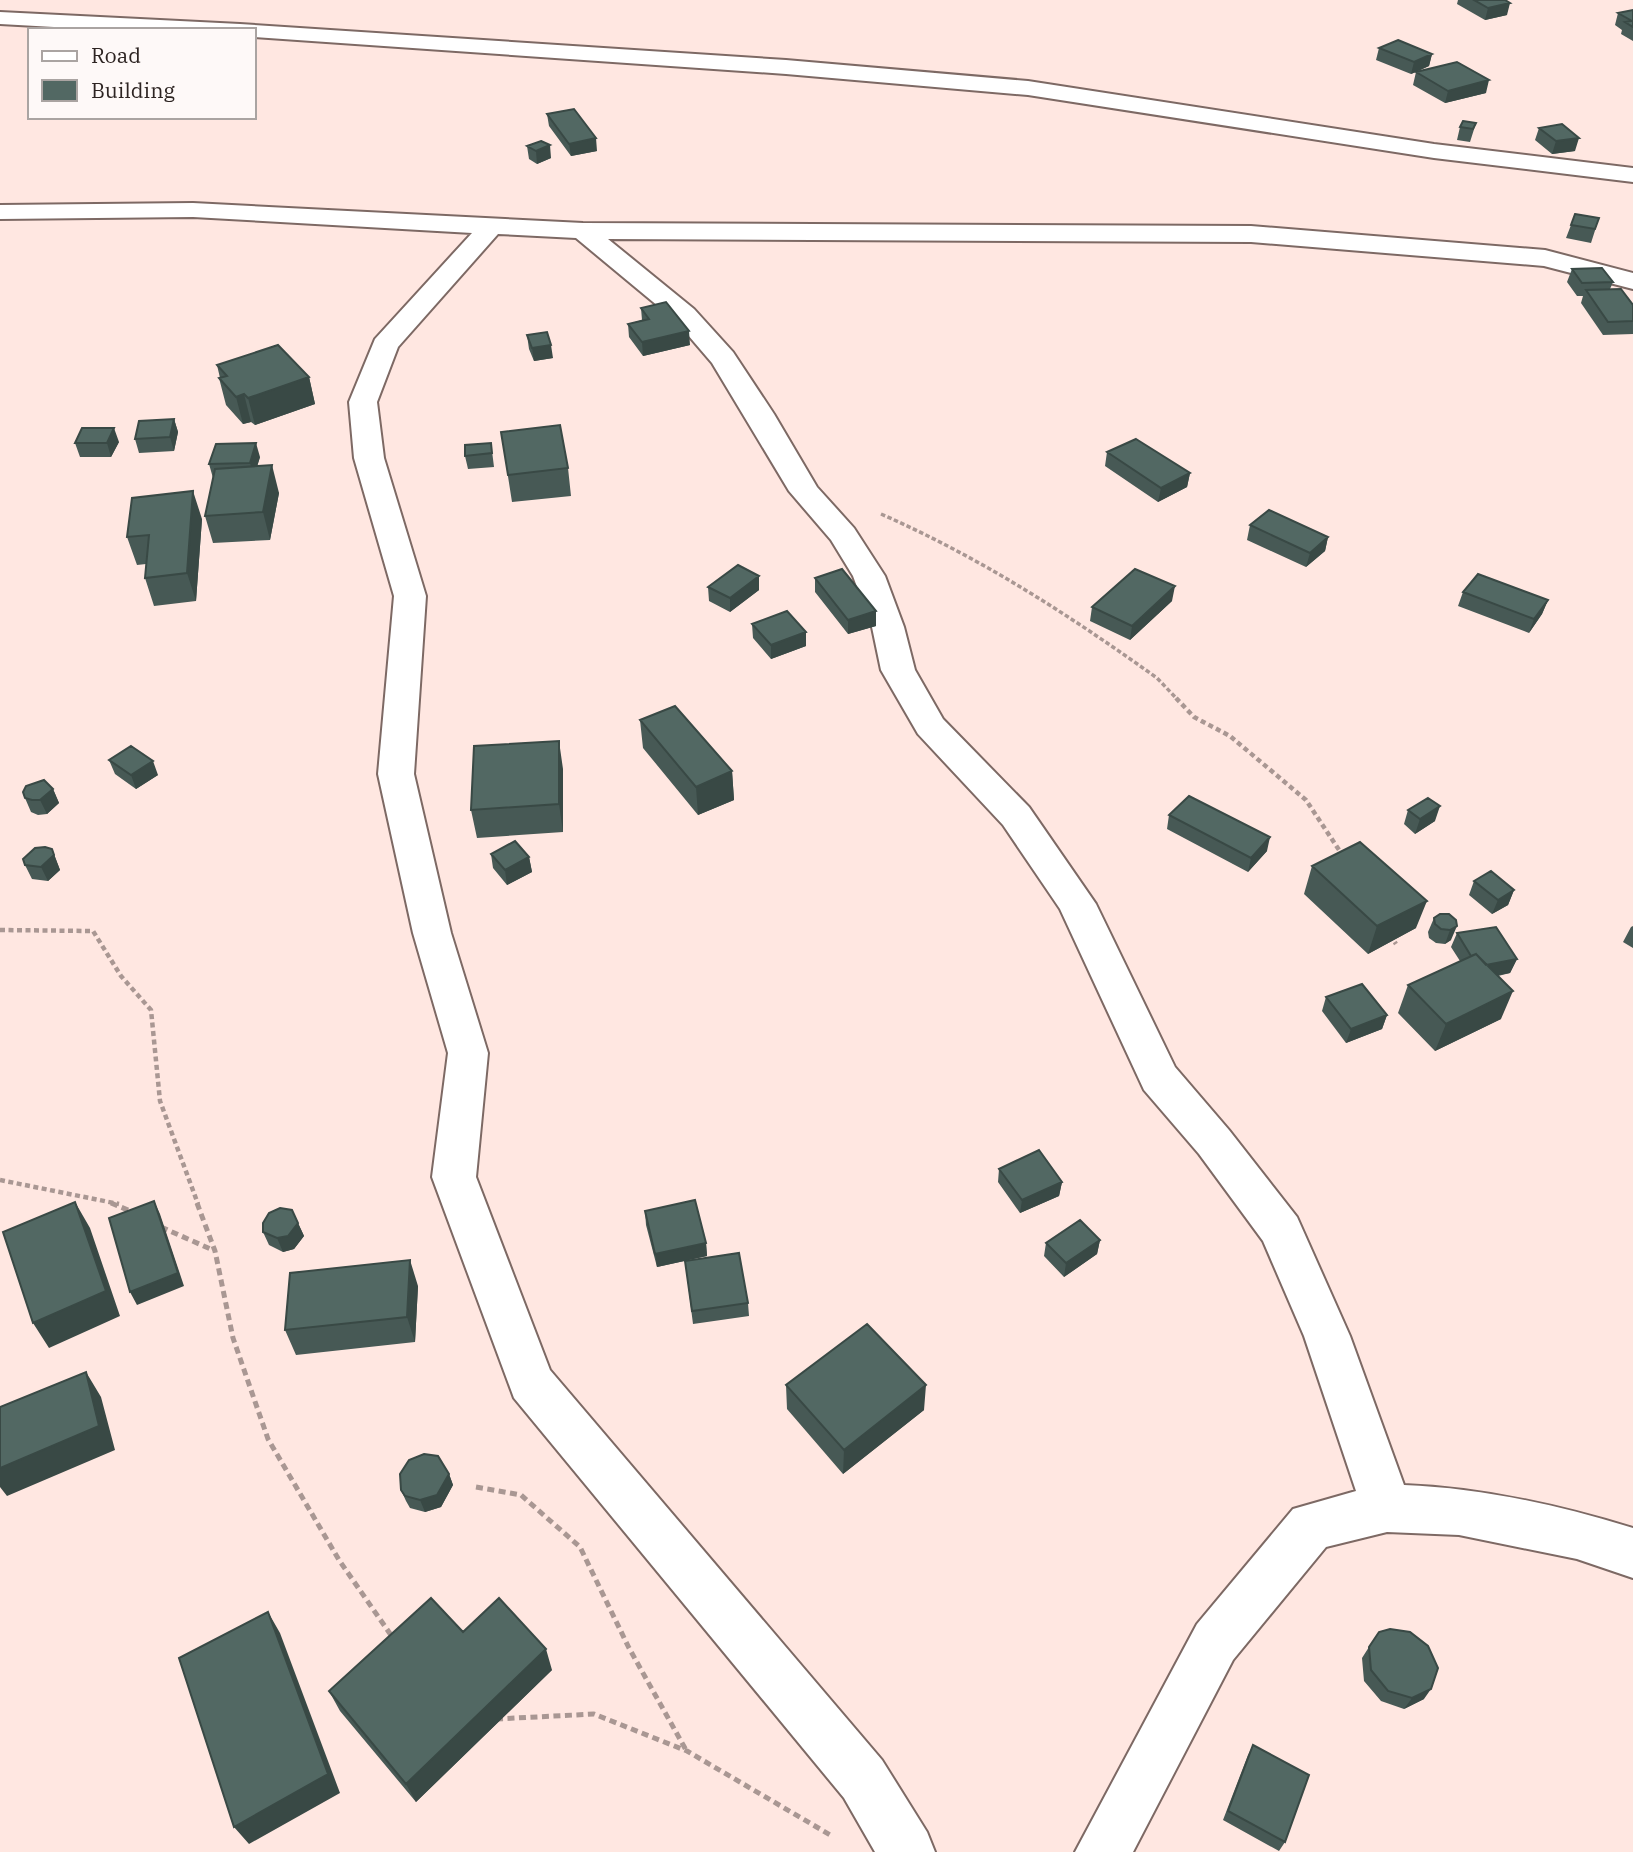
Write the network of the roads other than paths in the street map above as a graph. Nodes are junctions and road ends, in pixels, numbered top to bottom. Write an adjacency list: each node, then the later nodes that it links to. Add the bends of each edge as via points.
1 (0, 18): 2 (street)
2 (200, 28)
3 (256, 31): 4 (street, via 1028,88 1434,151)
4 (1633, 175)
5 (0, 212): 6 (street, via 193,210)
6 (492, 226): 7 (street); 11 (street, via 385,345 363,402 369,458 410,596 396,774 432,933 468,1052 454,1177 531,1383 863,1779)
7 (583, 231): 8 (street, via 1251,234 1545,258); 9 (street, via 685,315 723,358 812,500 843,535 869,576 898,670 930,726 1016,816 1077,904 1159,1078 1281,1230 1327,1336)
8 (1633, 281)
9 (1387, 1508): 10 (street, via 1459,1511 1577,1535); 12 (street, via 1311,1526 1224,1631)
10 (1633, 1553)
11 (907, 1852)
12 (1104, 1852)

